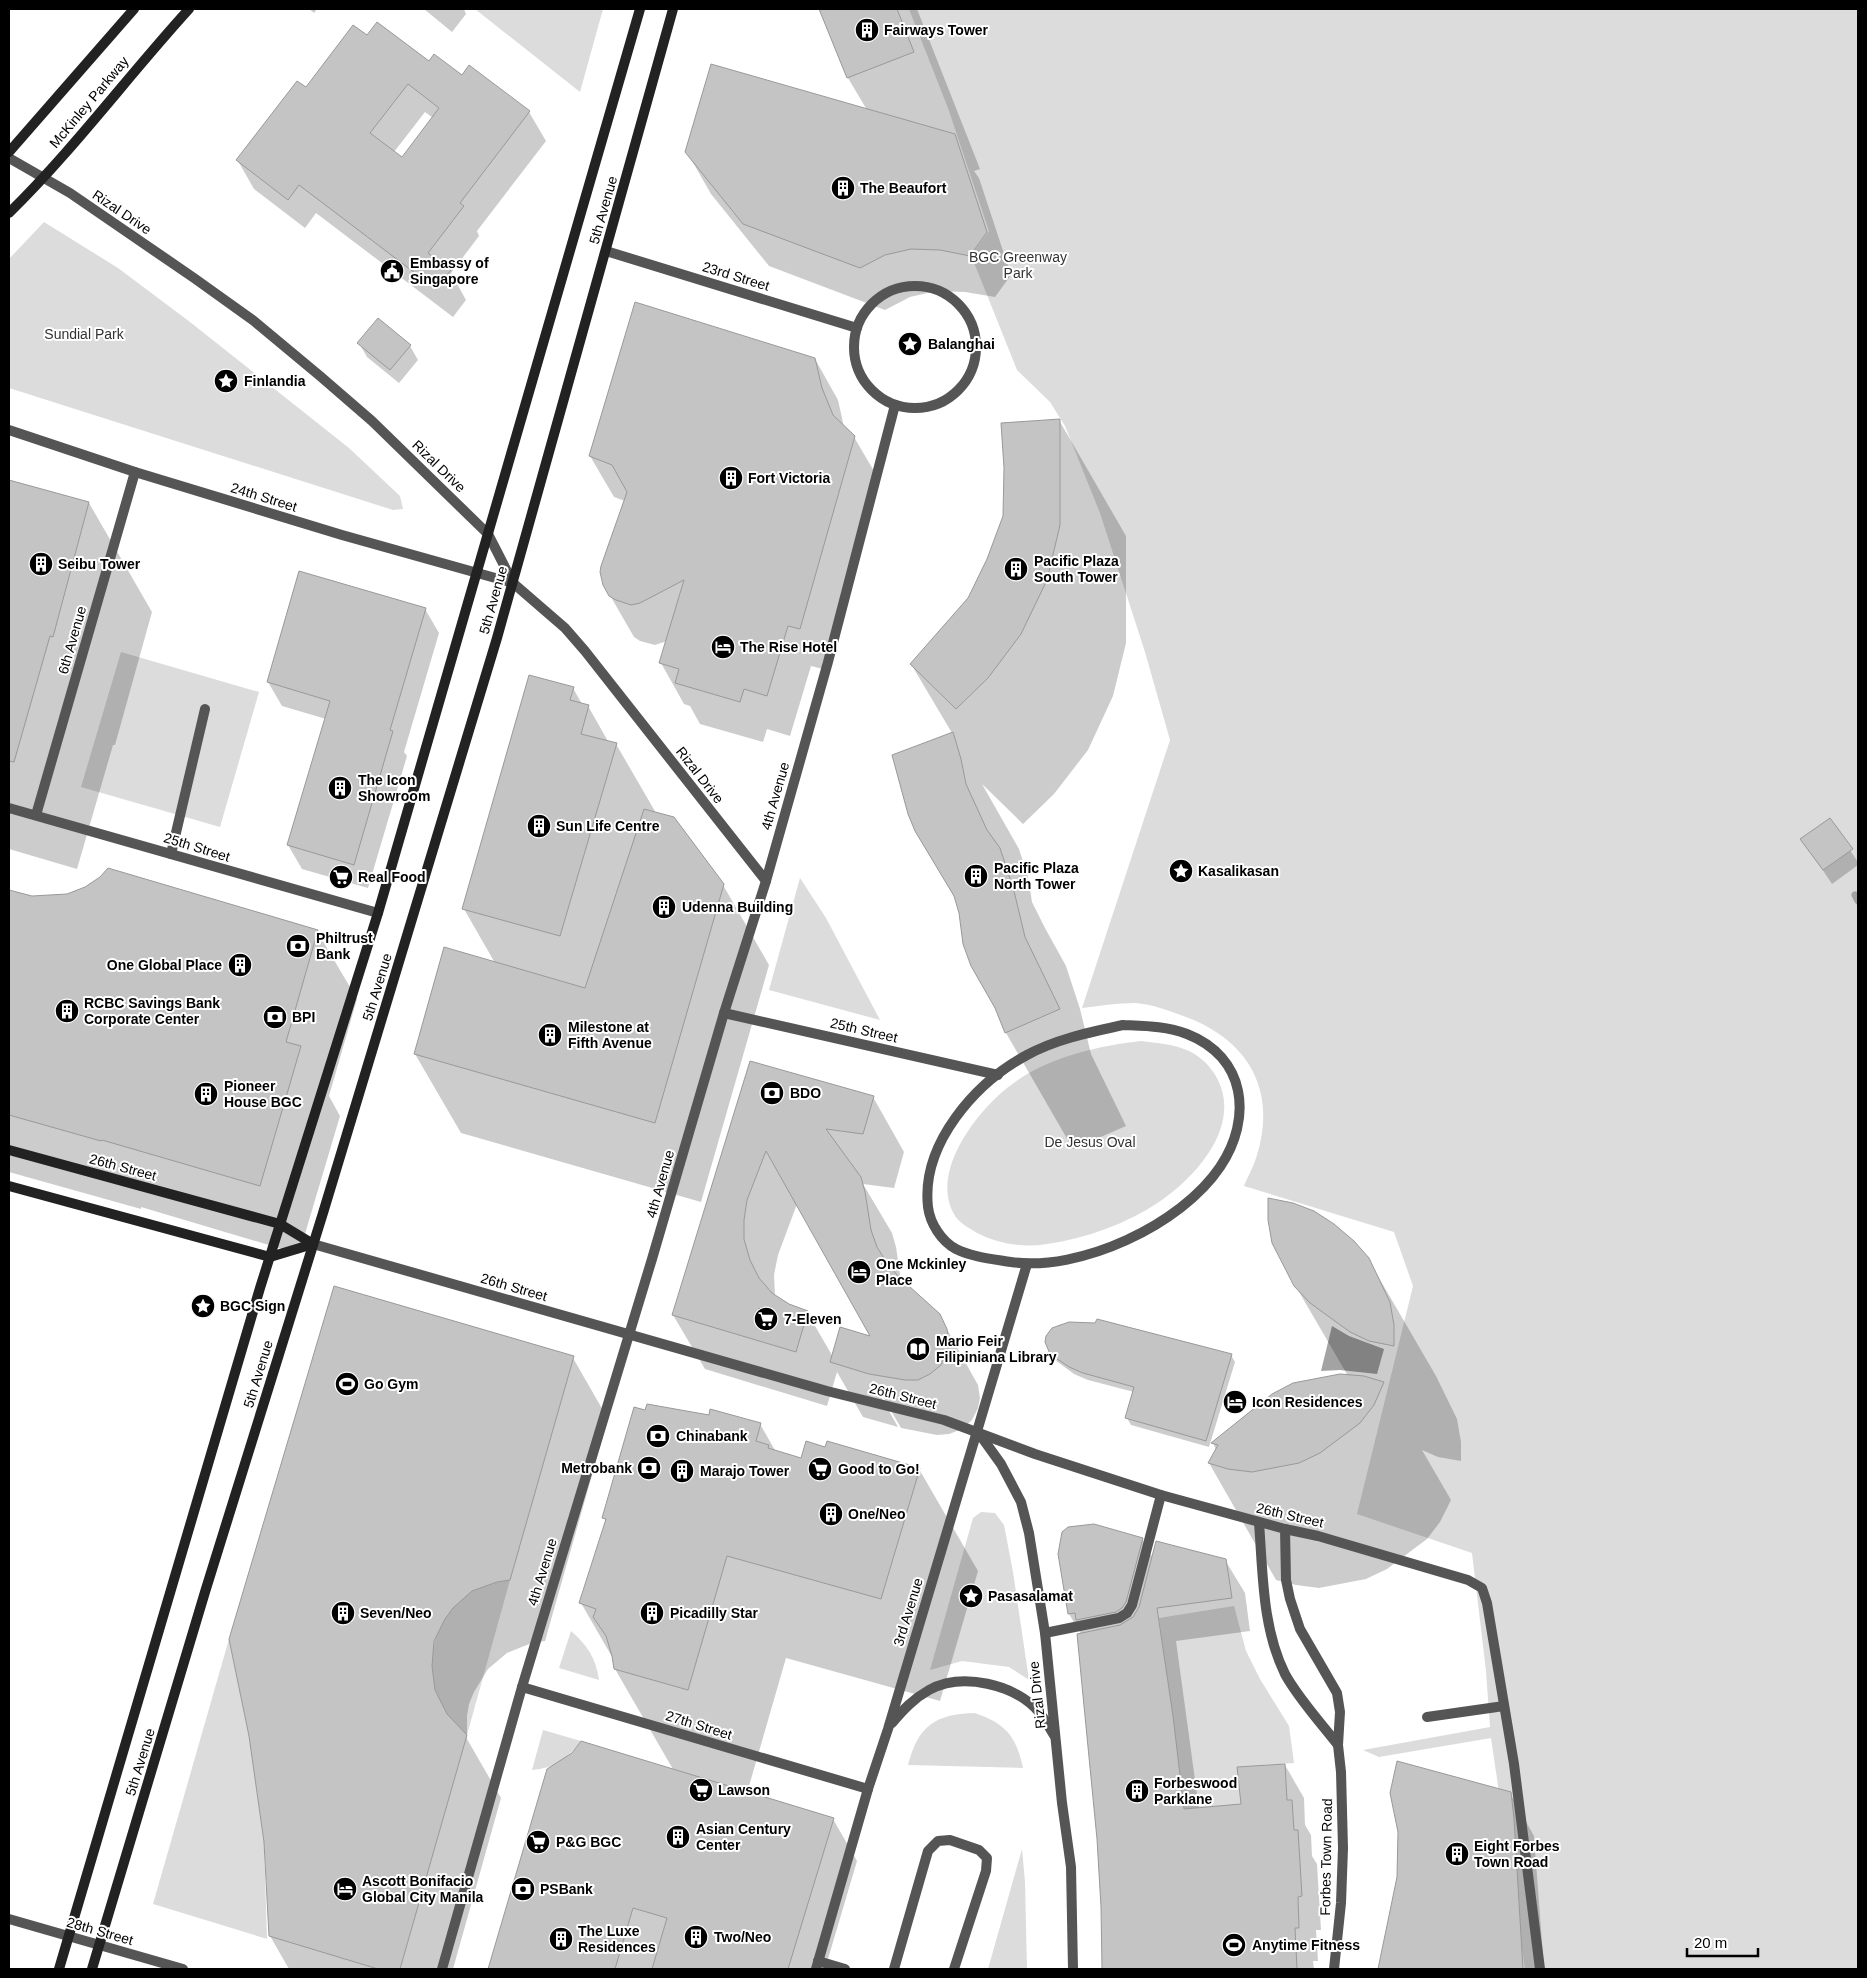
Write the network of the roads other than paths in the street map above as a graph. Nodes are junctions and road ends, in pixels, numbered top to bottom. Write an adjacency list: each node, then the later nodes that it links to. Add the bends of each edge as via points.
1 (134, 9): 5 (main road, McKinley Parkway)
2 (189, 9): 7 (main road, McKinley Parkway)
3 (640, 9): 14 (main road, 5th Avenue)
4 (673, 9): 9 (main road, 5th Avenue)
5 (9, 152)
6 (9, 158): 7 (street, Rizal Drive)
7 (43, 177): 8 (main road, McKinley Parkway); 14 (street, Rizal Drive, via 130,233 254,321 372,421)
8 (9, 213)
9 (606, 251): 10 (street, 23rd Street); 16 (main road, 5th Avenue)
10 (857, 328): 11 (street, via 854,347 857,365 865,382 878,396); 11 (street, via 866,310 881,296 900,288 921,286 941,291 958,303 970,320 976,339 975,360 968,378 954,394 936,404 916,408)
11 (895, 405): 21 (street, 4th Avenue, via 828,662)
12 (9, 430): 13 (street, 24th Street)
13 (135, 472): 15 (street, 24th Street); 19 (street, 6th Avenue)
14 (488, 534): 15 (main road, 5th Avenue); 16 (street, Rizal Drive)
15 (477, 574): 16 (street, 24th Street); 22 (main road, 5th Avenue)
16 (513, 583): 21 (street, Rizal Drive, via 566,628 585,650); 28 (main road, 5th Avenue)
17 (205, 709): 20 (street)
18 (9, 808): 19 (street, 25th Street)
19 (36, 815): 20 (street, 25th Street)
20 (170, 854): 22 (street, 25th Street)
21 (766, 881): 23 (street, 4th Avenue)
22 (378, 913): 27 (main road, 5th Avenue)
23 (724, 1013): 24 (street, 25th Street); 31 (street, 4th Avenue)
24 (998, 1075): 30 (street, via 956,1115 942,1138 931,1165 927,1194 930,1216 939,1234 955,1248 974,1255); 30 (street, via 1027,1054 1068,1039 1123,1025 1158,1026 1187,1034 1223,1056 1235,1078 1240,1098 1240,1122 1233,1144 1199,1192 1176,1212 1146,1231 1092,1253)
25 (9, 1150): 27 (main road, 26th Street)
26 (9, 1186): 29 (main road)
27 (280, 1224): 28 (main road, 26th Street); 29 (main road, 5th Avenue)
28 (313, 1244): 29 (main road); 31 (street, 26th Street); 46 (main road, 5th Avenue)
29 (270, 1257): 45 (main road, 5th Avenue)
30 (1027, 1264): 32 (street, 3rd Avenue)
31 (629, 1334): 32 (street, 26th Street, via 827,1391 944,1420); 37 (street, 4th Avenue)
32 (977, 1432): 33 (street, 26th Street); 36 (street, Rizal Drive, via 1001,1464 1022,1502); 40 (street, 3rd Avenue)
33 (1162, 1495): 34 (street, 26th Street); 36 (street, via 1132,1605 1127,1613 1118,1618)
34 (1259, 1523): 35 (street, 26th Street); 42 (street, via 1265,1600 1276,1652 1286,1675)
35 (1285, 1529): 38 (street, 26th Street, via 1468,1580 1482,1588); 42 (street, Forbes Town Road, via 1286,1580 1290,1599 1300,1629 1337,1693 1340,1712)
36 (1045, 1633): 41 (street, Rizal Drive)
37 (522, 1687): 43 (street, 27th Street); 51 (street, 4th Avenue)
38 (1504, 1706): 39 (street); 57 (street)
39 (1427, 1717)
40 (888, 1729): 41 (street, via 906,1706 930,1689 968,1682 988,1683 1016,1693 1039,1711); 43 (street, 3rd Avenue)
41 (1055, 1735): 55 (street, Rizal Drive, via 1071,1868)
42 (1338, 1745): 56 (street, Forbes Town Road, via 1343,1848)
43 (868, 1789): 47 (street, 3rd Avenue)
44 (9, 1919): 45 (street, 28th Street)
45 (68, 1936): 46 (street, 28th Street); 48 (main road, 5th Avenue)
46 (99, 1945): 49 (main road, 5th Avenue); 50 (street, 28th Street)
47 (817, 1965): 52 (street)
48 (59, 1969)
49 (92, 1969)
50 (183, 1969)
51 (442, 1969)
52 (845, 1969)
53 (894, 1969): 54 (street, via 928,1851 938,1841 950,1840 979,1850 987,1858 986,1871)
54 (954, 1969)
55 (1073, 1969)
56 (1334, 1969)
57 (1540, 1969)

